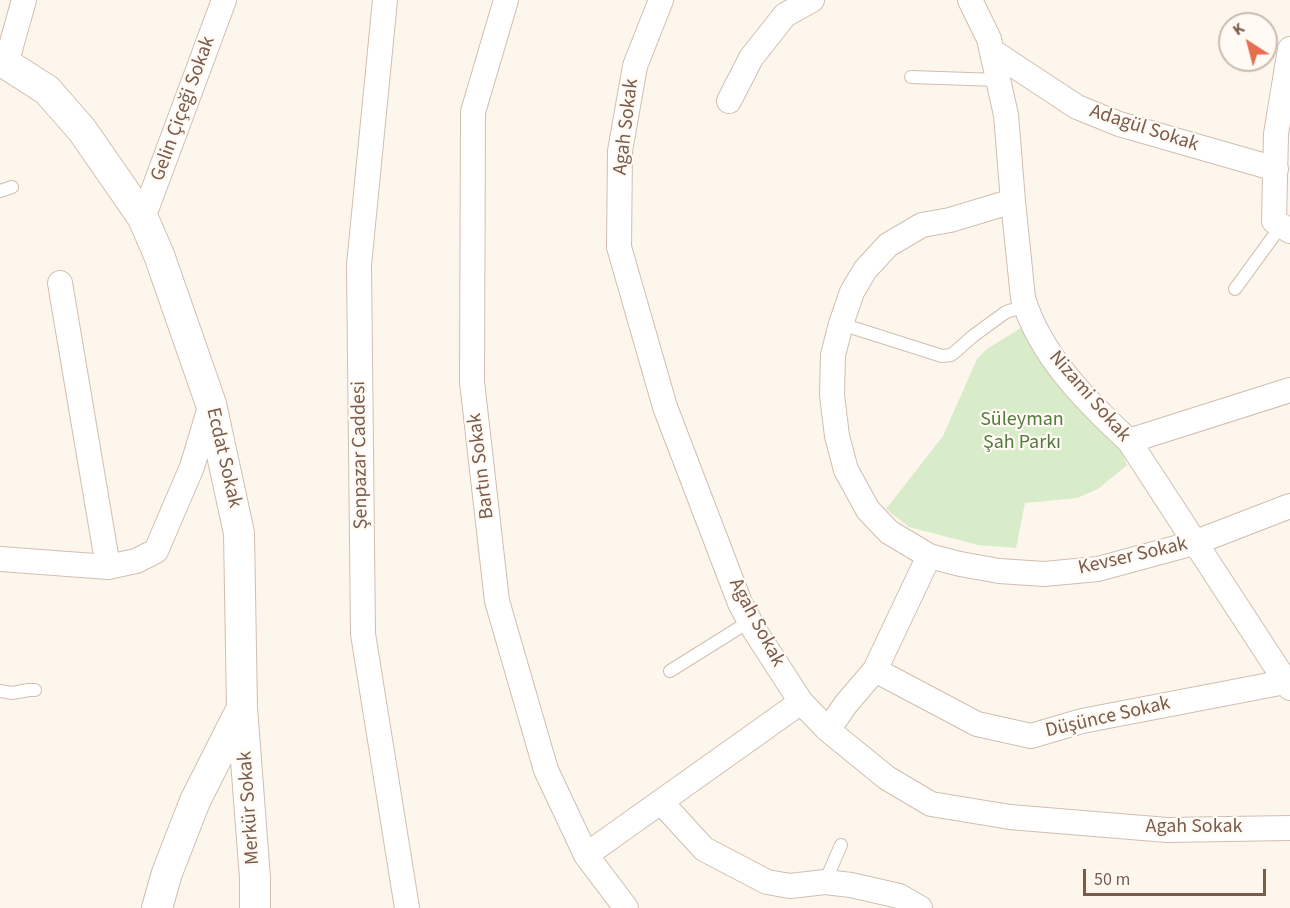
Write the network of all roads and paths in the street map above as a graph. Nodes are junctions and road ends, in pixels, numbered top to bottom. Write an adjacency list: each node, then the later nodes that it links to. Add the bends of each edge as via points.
1 (24, 0): 10 (street)
2 (224, 0): 16 (street, Gelin Çiçeği Sokak)
3 (385, 0): 46 (street, Şenpazar Caddesi, via 360,265 363,634)
4 (506, 0): 42 (street, Bartın Sokak, via 473,112 472,382 497,600 546,770)
5 (661, 0): 30 (street, Agah Sokak, via 635,66 620,151 619,247 664,406)
6 (812, 0): 13 (street, via 785,15 751,58)
7 (970, 0): 9 (street, Nizami Sokak)
8 (1290, 49): 14 (street, via 1276,134)
9 (992, 51): 12 (street, Nizami Sokak); 14 (street, Adagül Sokak, via 1077,107 1119,124)
10 (3, 62): 16 (street, Ecdat Sokak, via 47,90 82,130)
11 (911, 78): 12 (lane)
12 (998, 81): 15 (street, Nizami Sokak, via 1006,114)
13 (729, 101)
14 (1276, 169): 17 (street, via 1274,221)
15 (1013, 201): 20 (street, Nizami Sokak); 21 (street, Kevser Sokak, via 922,225 888,245 865,270)
16 (143, 218): 23 (street, Ecdat Sokak)
17 (1285, 229): 19 (lane)
18 (60, 283): 29 (street)
19 (1235, 289)
20 (1025, 306): 21 (lane, via 1006,312 956,352 942,356); 24 (street, Nizami Sokak, via 1047,350 1070,380)
21 (841, 324): 27 (street, Kevser Sokak, via 833,355 832,395 846,470 867,510 889,532)
22 (1290, 390): 24 (street)
23 (211, 404): 29 (street, via 192,467 156,551 136,561); 37 (street, Ecdat Sokak, via 239,533)
24 (1129, 441): 26 (street, Nizami Sokak)
25 (1290, 506): 26 (street, Kevser Sokak)
26 (1194, 543): 27 (street, Kevser Sokak, via 1098,569 1044,574 999,571); 33 (street, Nizami Sokak)
27 (929, 556): 31 (street)
28 (0, 559): 29 (street)
29 (108, 567)
30 (750, 621): 32 (lane); 36 (street, Agah Sokak)
31 (875, 670): 33 (street, Düşünce Sokak, via 977,724 1031,736 1082,721); 38 (street)
32 (670, 671)
33 (1288, 685)
34 (35, 690): 35 (lane)
35 (0, 691)
36 (801, 702): 38 (street, Agah Sokak); 39 (street)
37 (243, 708): 44 (street, Ecdat Sokak, via 195,801); 45 (street, Merkür Sokak)
38 (828, 730): 40 (street, Agah Sokak, via 887,778 931,804 1010,817 1167,830)
39 (661, 802): 42 (street); 43 (street, via 704,849 767,882 790,886)
40 (1290, 828)
41 (841, 845): 43 (lane)
42 (586, 855): 47 (street, Bartın Sokak)
43 (825, 882): 48 (street, via 899,896)
44 (157, 908)
45 (255, 908)
46 (407, 908)
47 (626, 908)
48 (920, 908)

